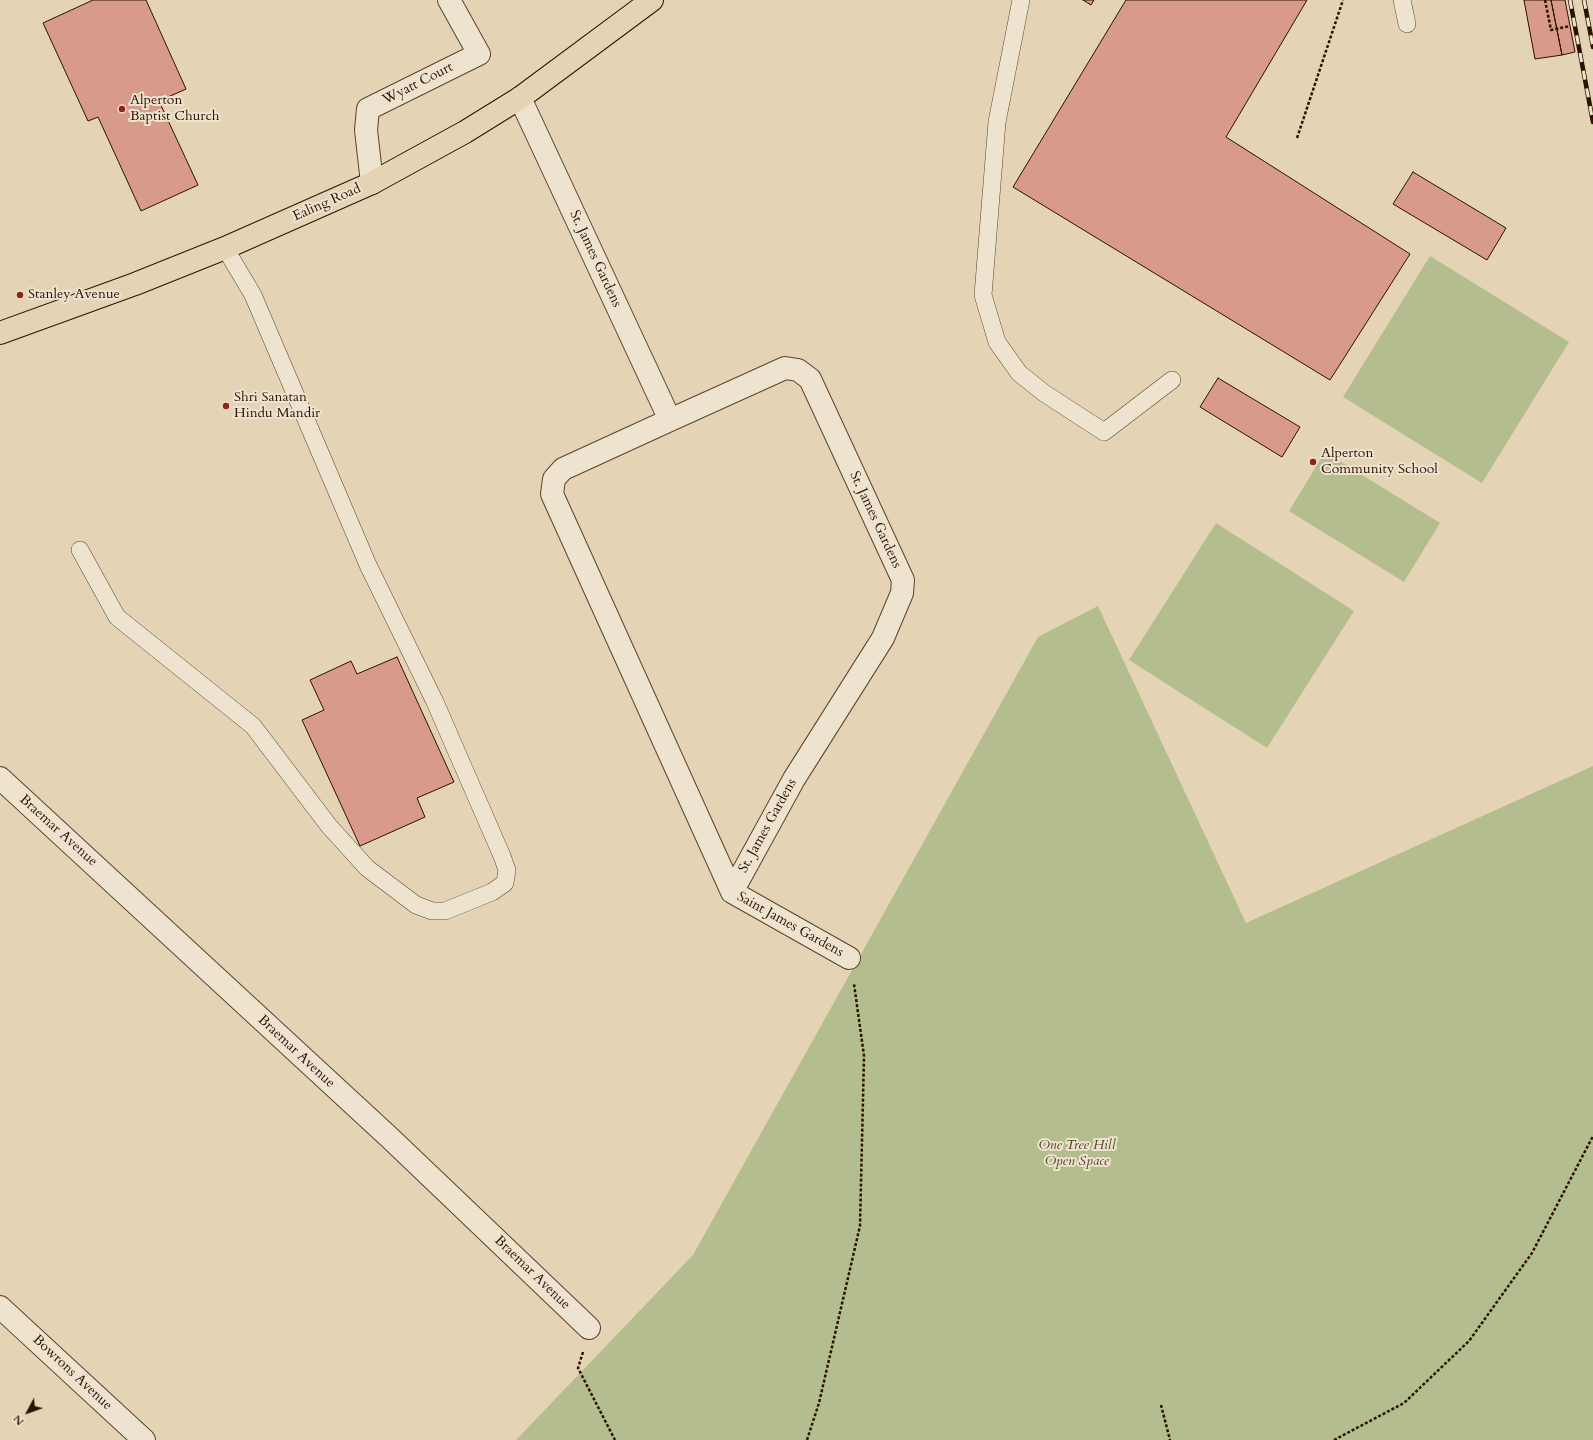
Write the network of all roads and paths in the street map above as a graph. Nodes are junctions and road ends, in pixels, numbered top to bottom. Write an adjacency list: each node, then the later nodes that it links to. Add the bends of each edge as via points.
1 (449, 0): 11 (street, Wyatt Court, via 479,54 368,109 366,130)
2 (652, 0): 9 (main road, Ealing Road)
3 (1021, 0): 14 (lane, via 996,122 983,295 998,342 1019,372 1044,393 1104,432)
4 (1343, 0): 10 (path)
5 (1402, 0): 7 (lane)
6 (1545, 0): 8 (path, via 1551,30)
7 (1407, 24)
8 (1570, 26)
9 (520, 98): 11 (main road, Ealing Road, via 465,132); 15 (street, St. James Gardens)
10 (1297, 138)
11 (372, 183): 12 (main road, Ealing Road)
12 (224, 248): 13 (main road, Ealing Road, via 135,284); 16 (lane, via 253,295 368,565 435,702 502,856 507,870 505,883 492,892 445,911 432,911 416,905 367,868 329,826 253,726 117,617)
13 (0, 333)
14 (1172, 380)
15 (670, 420): 18 (street, St. James Gardens, via 563,469 554,480 552,494); 18 (street, St. James Gardens, via 785,368 798,370 810,379 903,580 902,593 883,638 794,779)
16 (80, 550)
17 (0, 778): 22 (street, Braemar Avenue, via 390,1138)
18 (732, 892): 19 (street, Saint James Gardens)
19 (849, 958): 26 (path, via 857,994 864,1056 860,1226 819,1403)
20 (1593, 1136): 28 (path, via 1532,1253 1469,1341 1404,1402)
21 (0, 1307): 24 (street, Bowrons Avenue)
22 (589, 1328): 25 (path, via 578,1368)
23 (1161, 1405): 27 (path)
24 (144, 1440)
25 (615, 1440)
26 (807, 1440)
27 (1170, 1440)
28 (1334, 1440)

